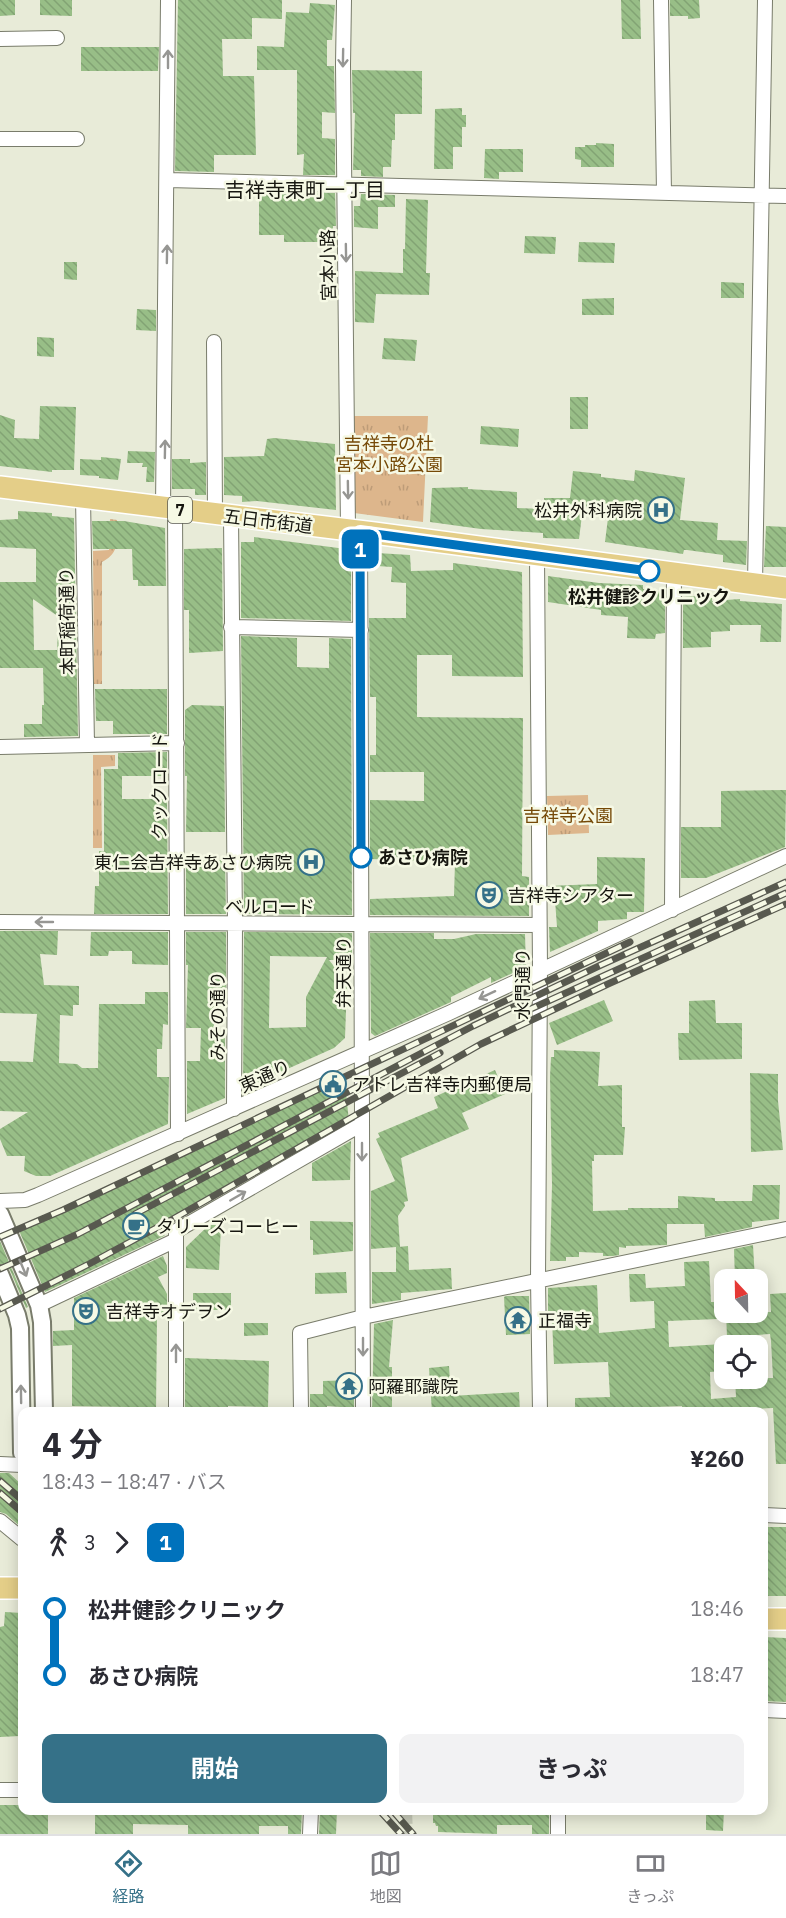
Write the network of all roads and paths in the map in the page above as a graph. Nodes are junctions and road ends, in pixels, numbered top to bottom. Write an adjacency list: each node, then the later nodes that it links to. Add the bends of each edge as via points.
1 (168, 0): 9 (street, クックロード, one-way to 1)
2 (344, 0): 10 (street, 宮本小路, one-way to 10)
3 (661, 0): 11 (street)
4 (765, 0): 12 (street)
5 (57, 38): 6 (street)
6 (0, 39)
7 (0, 139): 8 (street)
8 (77, 139)
9 (168, 180): 10 (street); 17 (street, クックロード, one-way to 9)
10 (345, 184): 11 (street); 19 (street, 宮本小路, one-way to 19)
11 (664, 193): 12 (street)
12 (762, 196): 13 (street); 22 (street)
13 (786, 196)
14 (214, 342): 18 (street, みその通り)
15 (0, 487): 16 (main road, 五日市街道 / 7)
16 (83, 497): 17 (main road, 五日市街道 / 7); 27 (street, 本町稲荷通り)
17 (169, 509): 18 (main road, 五日市街道 / 7); 26 (street, クックロード)
18 (223, 515): 19 (main road, 五日市街道 / 7); 24 (street, みその通り)
19 (354, 531): 20 (main road, 五日市街道 / 7); 25 (street, 弁天通り)
20 (537, 555): 21 (main road, 五日市街道 / 7); 35 (street, 水門通り)
21 (674, 574): 22 (main road, 五日市街道 / 7); 30 (street)
22 (755, 584): 23 (main road, 五日市街道 / 7)
23 (786, 588)
24 (231, 627): 25 (street); 33 (street, みその通り)
25 (361, 630): 34 (street, 弁天通り)
26 (177, 743): 27 (street); 32 (street, クックロード)
27 (87, 745): 28 (street)
28 (0, 747)
29 (786, 856): 30 (street, 東通り)
30 (672, 910): 36 (street, 東通り)
31 (0, 922): 32 (street, ベルロード, one-way to 31)
32 (177, 923): 33 (street, ベルロード); 40 (street, クックロード)
33 (235, 923): 34 (street, ベルロード); 38 (street, みその通り)
34 (361, 924): 35 (street, ベルロード); 37 (street, 弁天通り)
35 (539, 925): 36 (street, 水門通り)
36 (540, 970): 37 (street, 東通り, one-way to 37); 46 (street, 水門通り)
37 (362, 1051): 38 (street, 東通り); 39 (street, 弁天通り)
38 (234, 1109): 40 (street, 東通り)
39 (362, 1124): 44 (street, one-way to 39, via 176,1232); 48 (street, 弁天通り, one-way to 48)
40 (178, 1134): 41 (street, 東通り, via 38,1196)
41 (0, 1201)
42 (0, 1214): 47 (street, one-way to 47)
43 (786, 1228): 46 (street)
44 (176, 1240): 47 (street); 51 (street, one-way to 44)
45 (0, 1274): 49 (street, one-way to 45, via 20,1328)
46 (538, 1280): 48 (street); 54 (street, 水門通り)
47 (39, 1305): 50 (street)
48 (363, 1317): 52 (street, via 300,1334); 53 (street, 弁天通り, one-way to 53)
49 (21, 1407)
50 (44, 1407)
51 (176, 1407)
52 (301, 1407)
53 (363, 1407)
54 (540, 1407)
55 (0, 1464): 56 (street)
56 (18, 1465)
57 (768, 1515): 58 (street)
58 (786, 1516)
59 (0, 1521): 60 (street)
60 (18, 1536)
61 (0, 1588): 62 (main road)
62 (18, 1588)
63 (768, 1618): 64 (main road)
64 (786, 1619)
65 (768, 1710): 66 (street)
66 (786, 1711)
67 (0, 1790): 68 (street)
68 (18, 1790)
69 (311, 1815): 71 (street)
70 (558, 1815): 72 (street)
71 (310, 1834)
72 (558, 1834)

